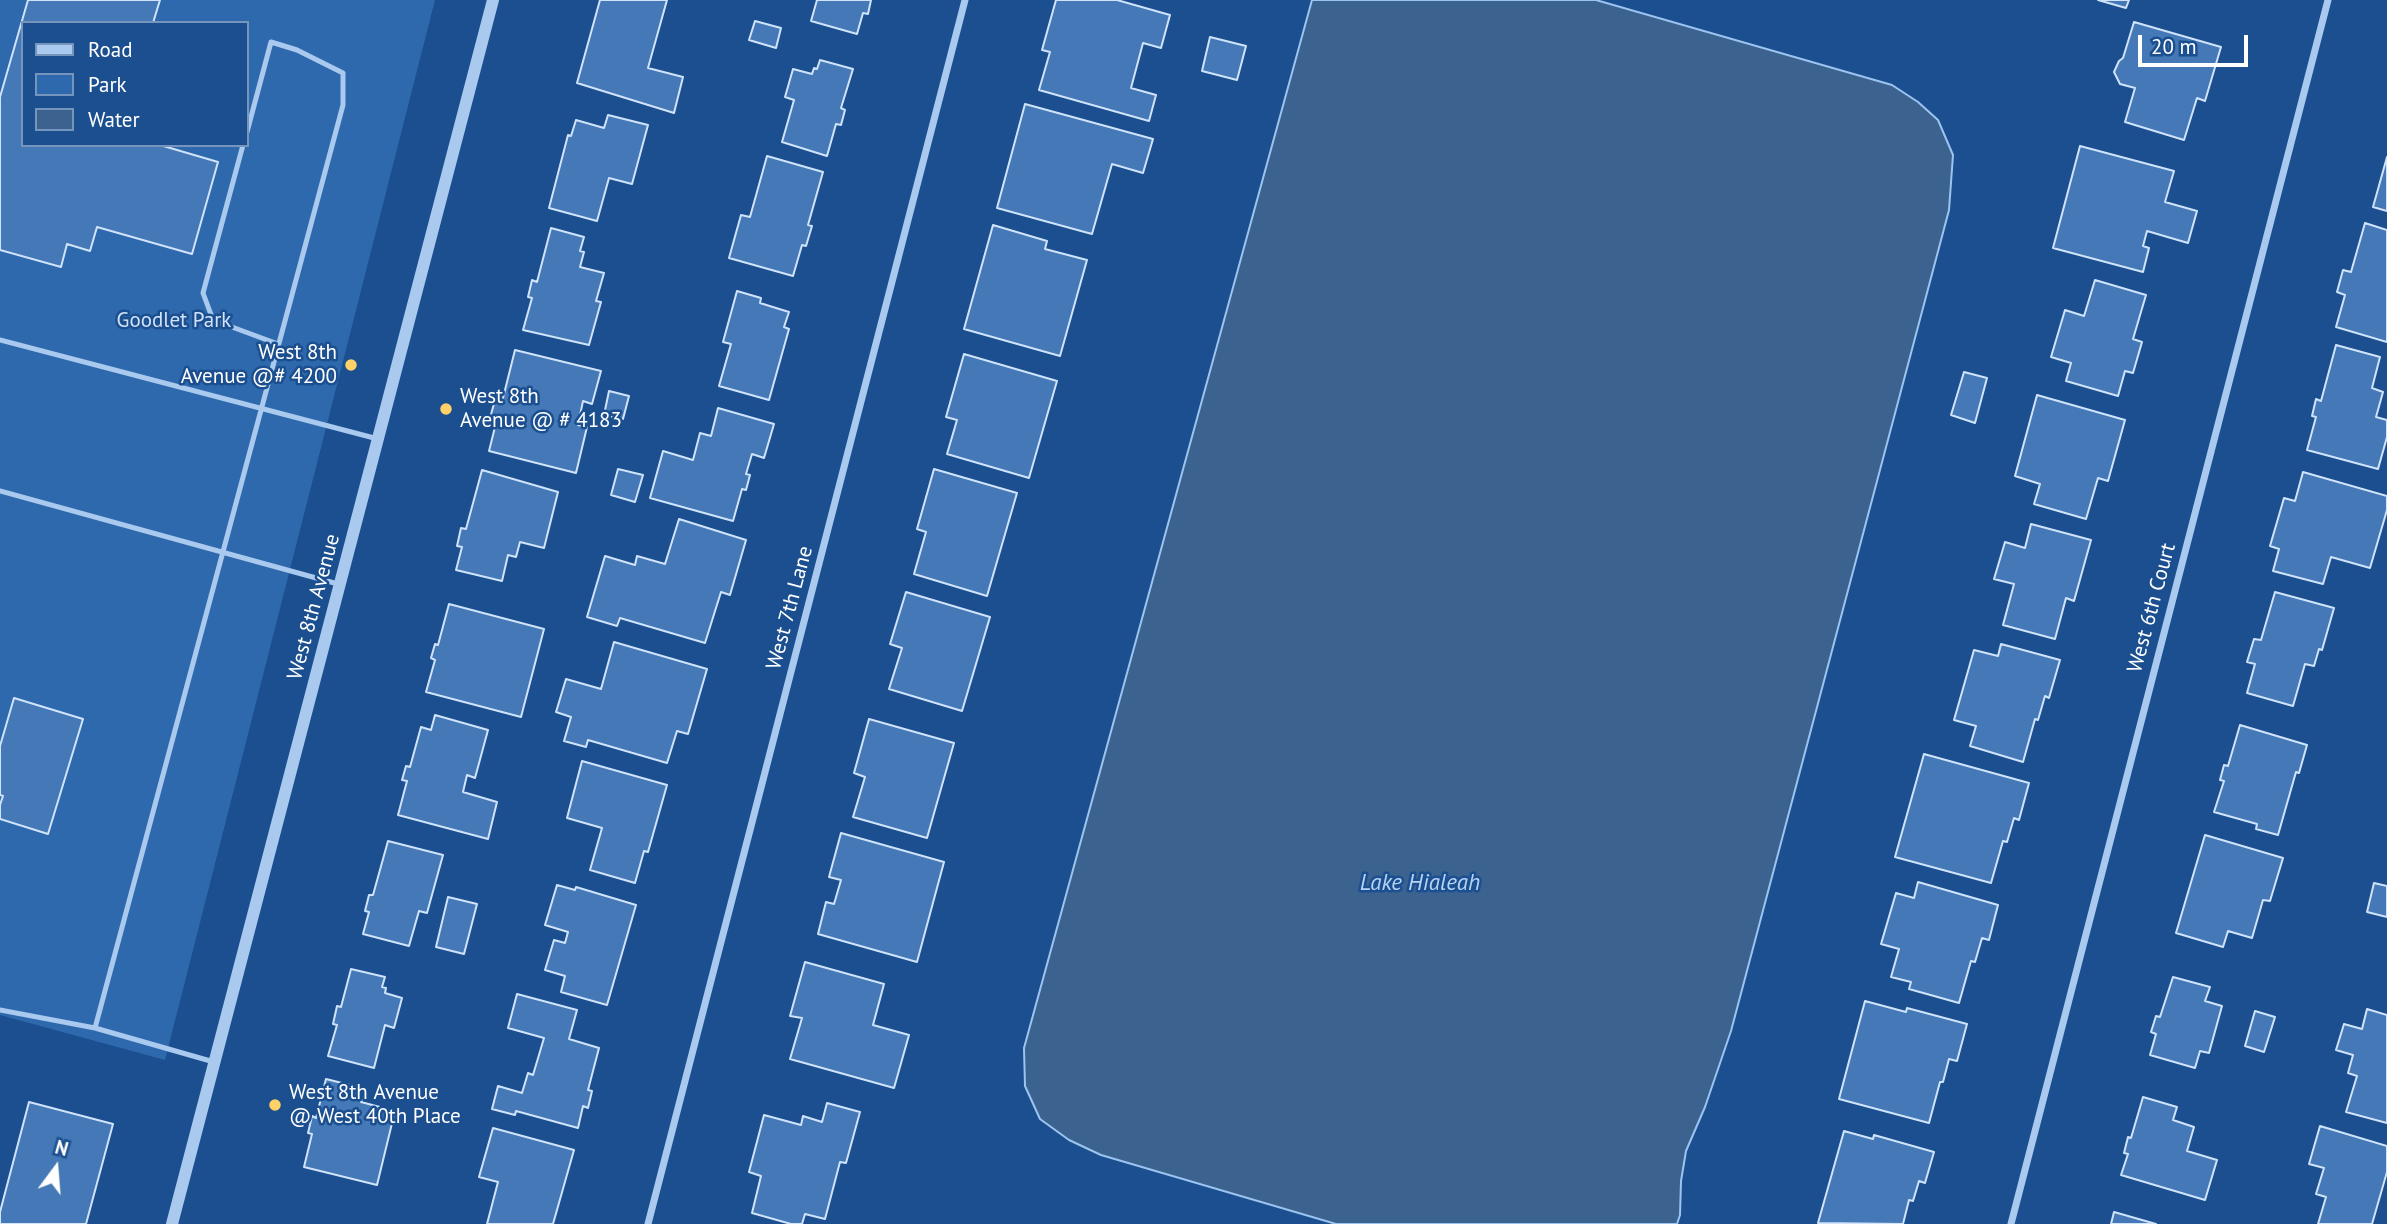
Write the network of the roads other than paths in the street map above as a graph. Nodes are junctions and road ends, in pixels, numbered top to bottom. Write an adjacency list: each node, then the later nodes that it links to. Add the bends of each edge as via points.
1 (494, 0): 9 (street, West 8th Avenue)
2 (965, 0): 17 (street, West 7th Lane)
3 (2328, 0): 18 (street, West 6th Court)
4 (248, 128): 7 (lane, via 271,42 343,74 343,105)
5 (242, 147): 7 (lane, via 203,293 213,320)
6 (0, 340): 8 (lane)
7 (278, 344): 8 (lane)
8 (260, 409): 9 (lane); 11 (lane)
9 (378, 439): 12 (street, West 8th Avenue)
10 (0, 491): 11 (lane)
11 (223, 552): 12 (lane); 14 (lane)
12 (340, 585): 15 (street, West 8th Avenue)
13 (0, 1010): 14 (lane)
14 (95, 1028): 15 (lane)
15 (215, 1063): 16 (street, West 8th Avenue)
16 (172, 1224)
17 (648, 1224)
18 (2011, 1224)

